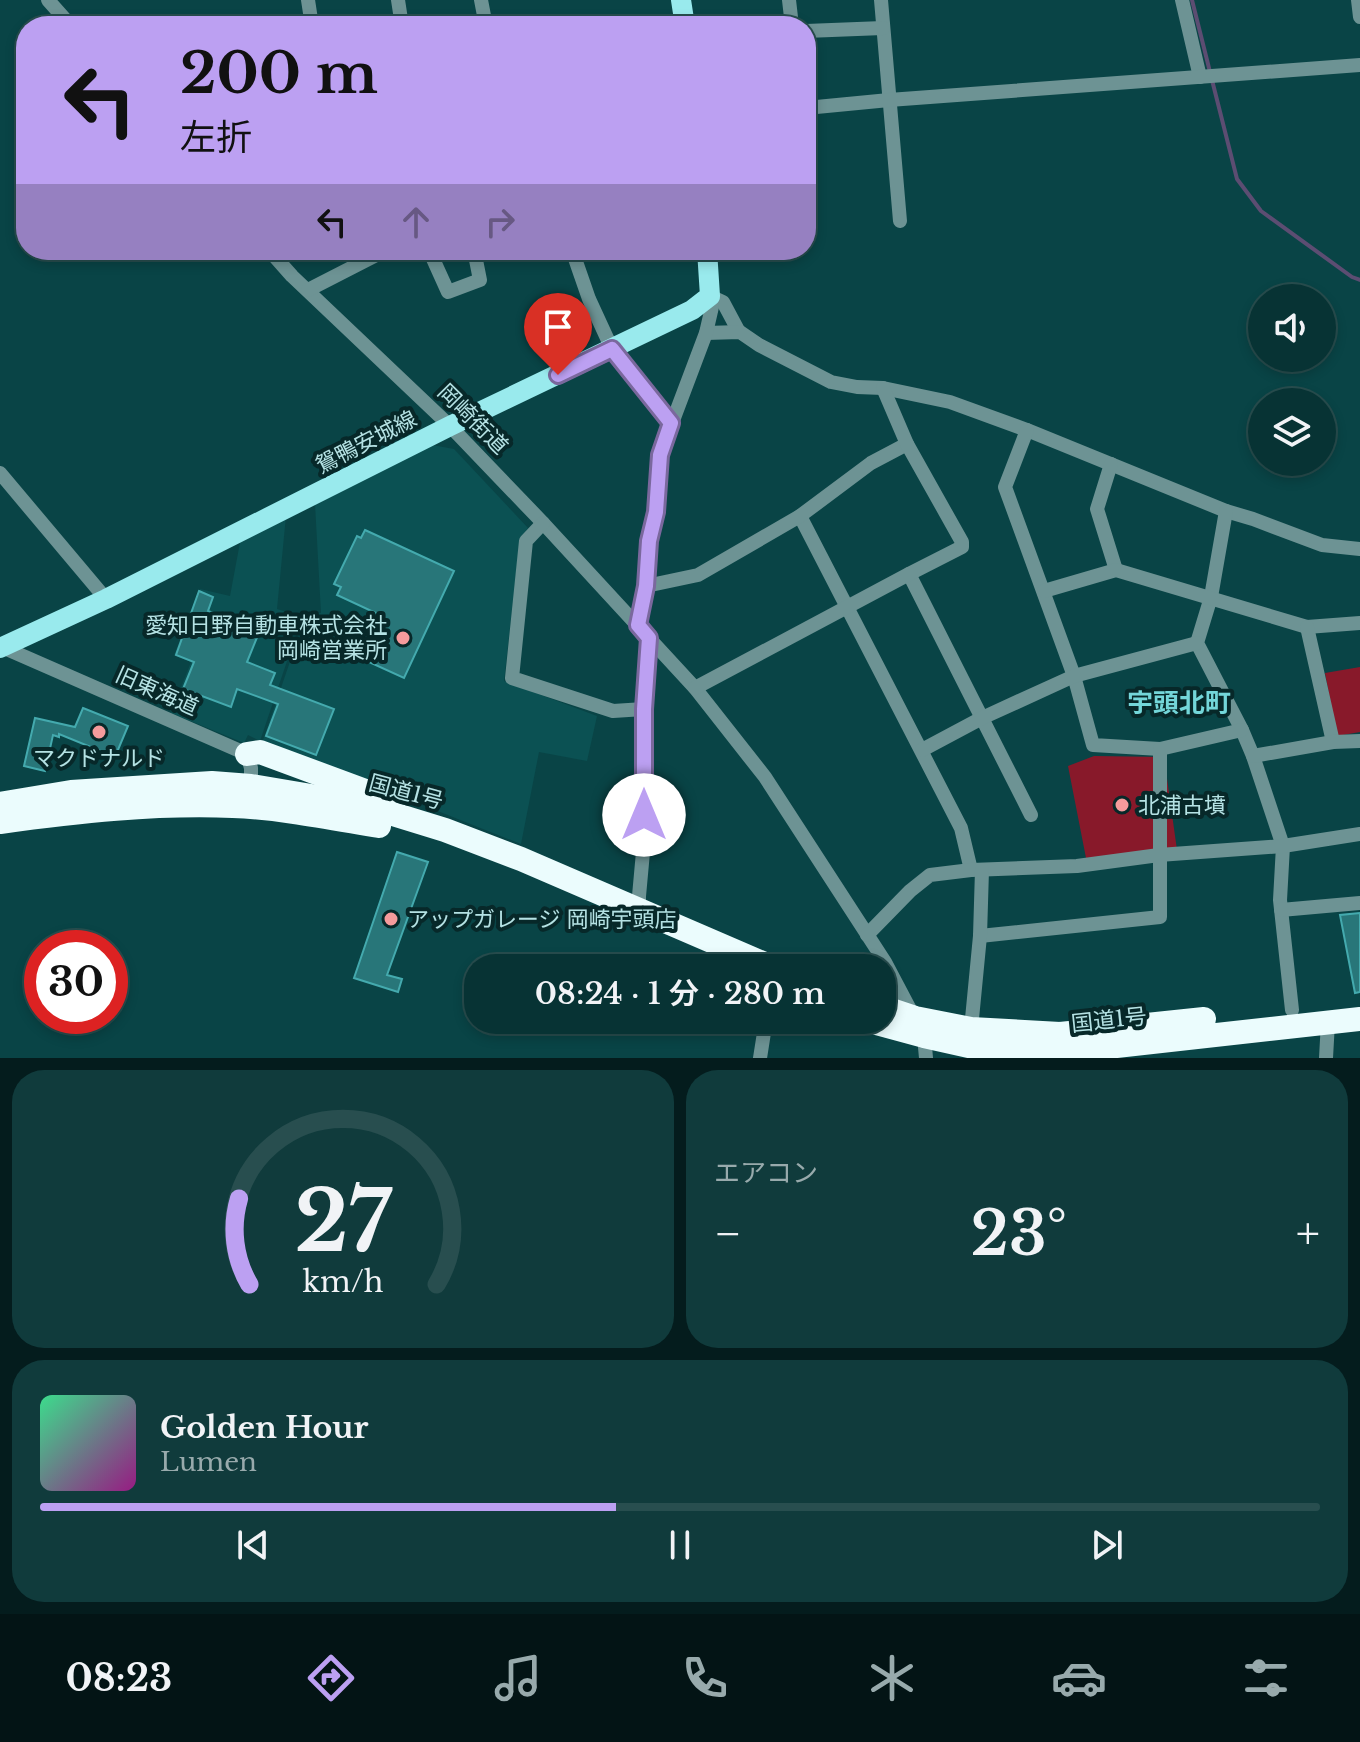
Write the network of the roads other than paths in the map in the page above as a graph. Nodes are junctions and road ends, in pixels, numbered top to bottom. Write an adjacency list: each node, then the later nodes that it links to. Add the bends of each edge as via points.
1 (48, 0): 5 (street)
2 (881, 0): 7 (street)
3 (1182, 0): 10 (street)
4 (1358, 0): 6 (street)
5 (62, 16)
6 (1360, 17)
7 (883, 28): 8 (street); 11 (street)
8 (816, 31)
9 (1360, 65): 10 (street)
10 (1206, 77): 11 (street)
11 (889, 100): 12 (street); 13 (street)
12 (816, 107)
13 (900, 221)
14 (278, 260): 20 (street, 岡崎街道)
15 (366, 260): 20 (street)
16 (434, 260): 17 (street, via 448,292 480,280)
17 (476, 260)
18 (575, 260): 24 (street)
19 (708, 260): 21 (main road)
20 (308, 290): 27 (street, 岡崎街道)
21 (710, 296): 22 (street, via 723,302); 23 (street); 24 (main road, 鴛鴨安城線)
22 (739, 332): 23 (street); 25 (street, via 831,382)
23 (706, 333): 26 (street)
24 (612, 349): 26 (street); 27 (main road, 鴛鴨安城線)
25 (883, 388): 28 (street, via 950,402); 29 (street)
26 (671, 423): 38 (street, via 660,455)
27 (450, 426): 34 (street, 岡崎街道); 41 (main road, 鴛鴨安城線)
28 (1027, 430): 30 (street); 39 (street, via 1005,487)
29 (907, 444): 33 (street, via 871,463); 37 (street, via 962,542 962,547)
30 (1111, 464): 32 (street); 36 (street, via 1097,509)
31 (0, 473): 41 (street)
32 (1226, 511): 35 (street, via 1322,545); 40 (street)
33 (800, 516): 38 (street, via 698,575); 42 (street)
34 (543, 523): 44 (street, 岡崎街道); 51 (street, via 526,541 512,678 613,711)
35 (1360, 549)
36 (1116, 570): 39 (street); 40 (street)
37 (909, 574): 42 (street); 52 (street)
38 (646, 586): 44 (street)
39 (1044, 591): 49 (street)
40 (1211, 597): 45 (street); 47 (street)
41 (106, 599): 48 (main road, 鴛鴨安城線)
42 (846, 608): 50 (street); 57 (street)
43 (1360, 623): 45 (street)
44 (638, 625): 46 (street, 岡崎街道)
45 (1307, 627): 55 (street)
46 (649, 638): 50 (street); 51 (street)
47 (1197, 643): 49 (street); 53 (street)
48 (1, 647): 58 (street, 旧東海道)
49 (1074, 676): 52 (street); 56 (street, via 1093,745)
50 (695, 688): 72 (street, via 765,777)
51 (644, 709): 70 (street)
52 (982, 718): 57 (street); 63 (street)
53 (1242, 730): 56 (street); 59 (street)
54 (1360, 741): 55 (street)
55 (1333, 742): 59 (street)
56 (1160, 749): 67 (street)
57 (922, 750): 68 (street)
58 (247, 754): 60 (street); 62 (highway, via 260,752 368,792)
59 (1253, 756): 66 (street)
60 (251, 797): 61 (highway, 国道1号, via 212,783 71,792); 62 (highway, 国道1号, via 329,799); 64 (highway, 国道1号, via 234,806 121,807); 74 (highway, 国道1号, via 396,829 477,857)
61 (0, 804)
62 (393, 814): 70 (highway, 国道1号, via 457,834)
63 (1031, 815)
64 (0, 822)
65 (1360, 834): 66 (street)
66 (1283, 846): 67 (street); 71 (street)
67 (1159, 855): 68 (street, via 1077,866); 73 (street, via 1160,917)
68 (976, 870): 72 (street, via 930,875); 73 (street)
69 (1360, 903): 71 (street)
70 (639, 909): 75 (highway, 国道1号)
71 (1281, 910): 77 (street)
72 (867, 935): 84 (street)
73 (980, 936): 82 (street)
74 (702, 954)
75 (742, 954)
76 (1360, 1004): 77 (highway, 国道1号)
77 (1292, 1010): 82 (highway, 国道1号, via 1060,1034)
78 (896, 1018): 84 (highway, 国道1号)
79 (1360, 1019): 80 (highway, 国道1号)
80 (1328, 1022): 85 (highway, 国道1号); 87 (street)
81 (896, 1029): 84 (highway, 国道1号)
82 (971, 1029): 84 (highway, 国道1号)
83 (764, 1034): 86 (street)
84 (922, 1037): 85 (highway, 国道1号, via 982,1049)
85 (1169, 1049)
86 (760, 1058)
87 (1326, 1058)

